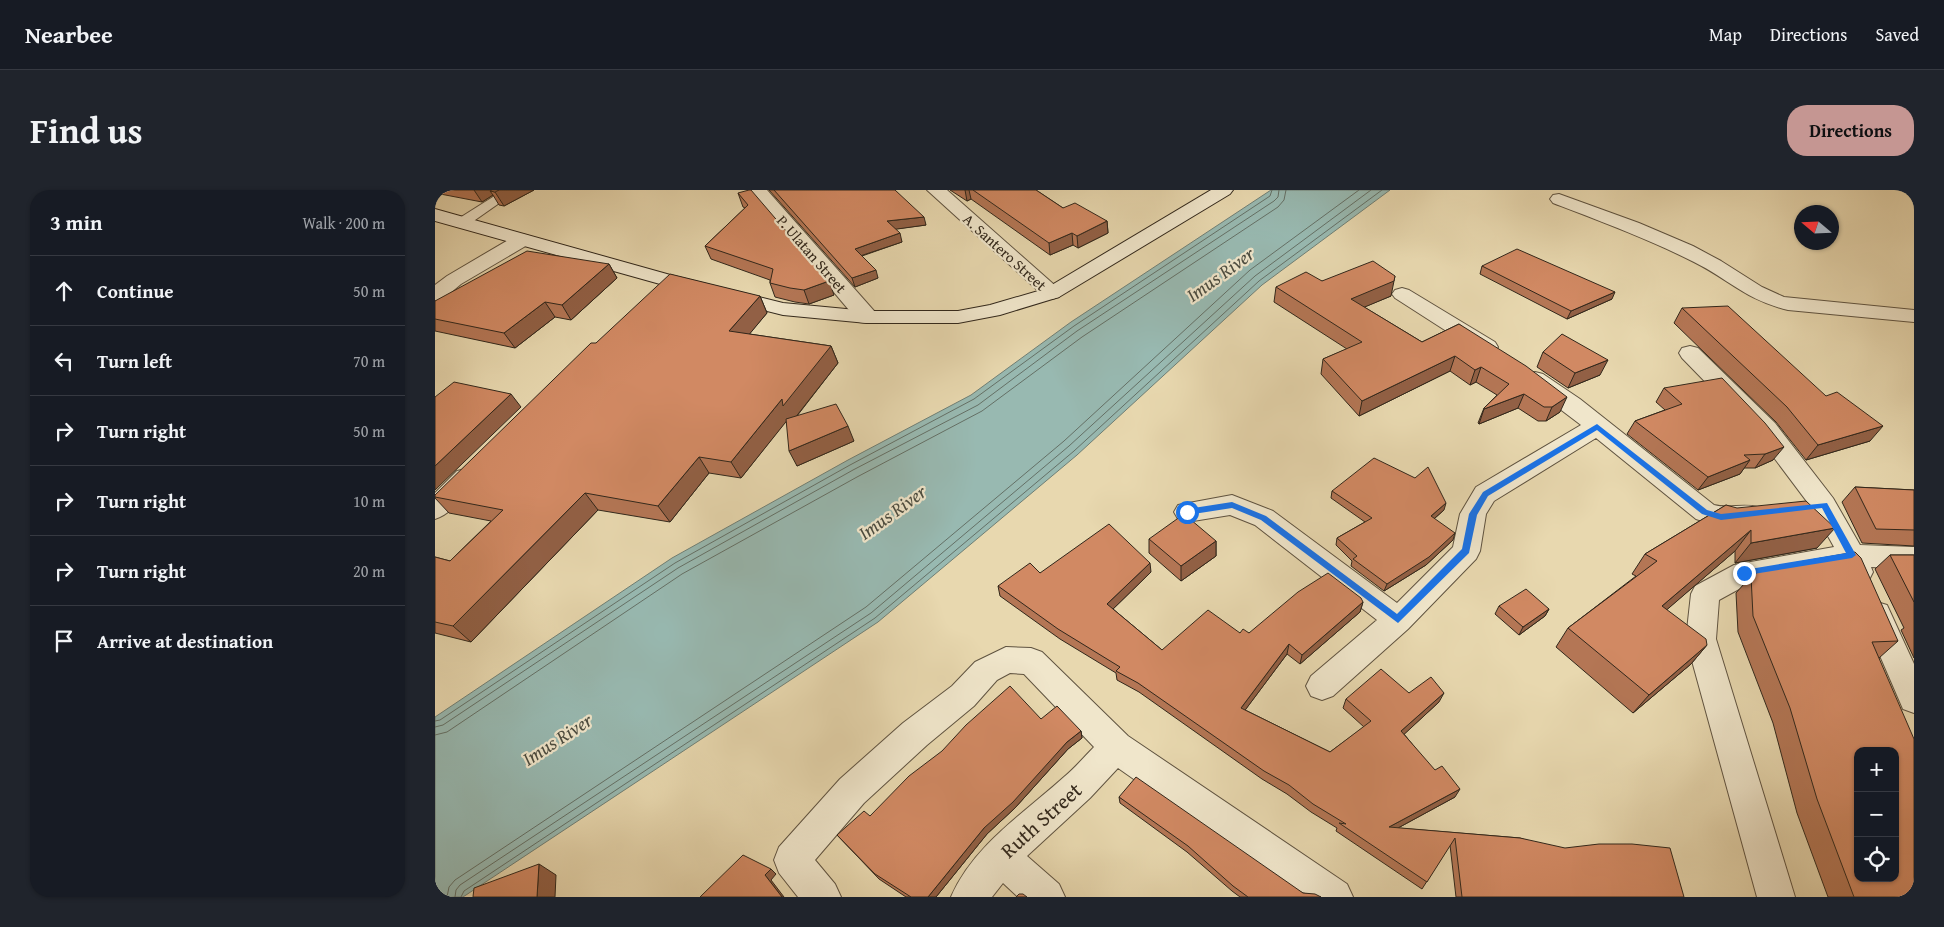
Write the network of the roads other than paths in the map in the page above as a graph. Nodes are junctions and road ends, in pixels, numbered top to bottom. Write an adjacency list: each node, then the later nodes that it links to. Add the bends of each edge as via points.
1 (512, 190): 7 (lane)
2 (757, 190): 12 (street, P. Ulatan Street)
3 (936, 190): 9 (street, A. Santero Street)
4 (1224, 190): 9 (street)
5 (1559, 198): 13 (street, via 1703,259 1771,300)
6 (435, 215): 7 (street)
7 (463, 222): 8 (street)
8 (522, 240): 11 (street, via 453,280); 12 (street, via 660,287 783,308)
9 (1052, 294): 12 (street, via 958,317)
10 (1402, 294): 15 (street, via 1510,361)
11 (435, 296)
12 (867, 317)
13 (1912, 318)
14 (1690, 353): 17 (street, via 1766,429)
15 (1597, 426): 21 (street, via 1705,512 1721,517); 24 (street, via 1485,494 1473,514 1466,551)
16 (484, 460): 19 (street)
17 (1824, 505): 18 (street); 22 (street)
18 (1796, 508)
19 (435, 509)
20 (1187, 512): 24 (street, via 1232,505 1263,518)
21 (1767, 512)
22 (1852, 555): 23 (street); 26 (street); 33 (street, via 1744,573 1705,594 1701,639)
23 (1914, 558)
24 (1398, 620): 25 (street)
25 (1323, 686)
26 (1914, 699)
27 (1116, 747): 28 (street, Ruth Street, via 1078,788); 29 (street, via 1031,661 1006,660 986,671 963,696 852,791 792,860); 32 (street)
28 (1000, 856): 30 (street, Ruth Street); 31 (street)
29 (822, 897)
30 (970, 897)
31 (1046, 897)
32 (1333, 897)
33 (1776, 897)

